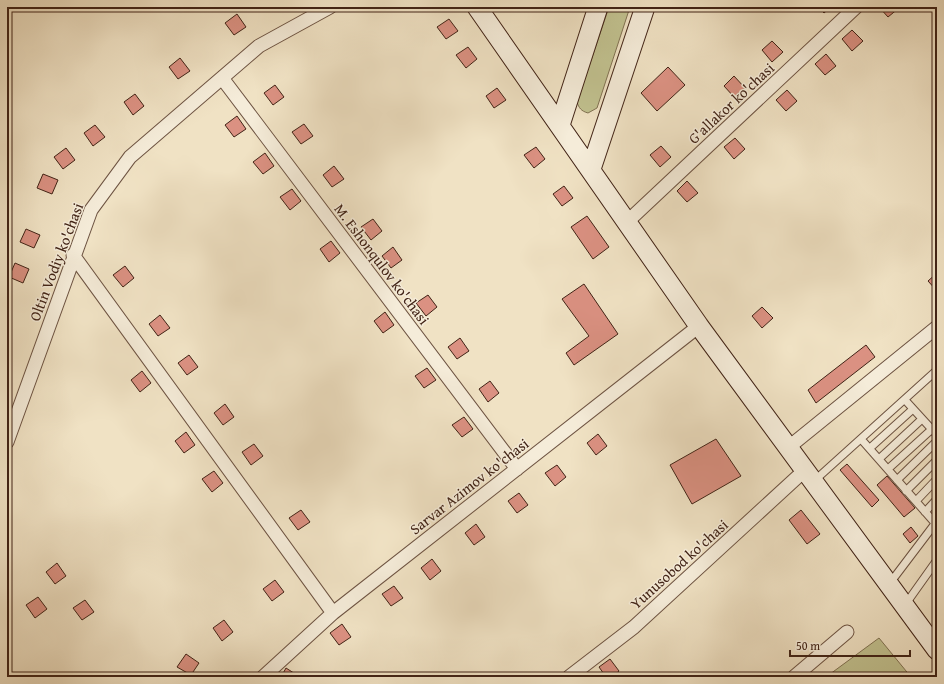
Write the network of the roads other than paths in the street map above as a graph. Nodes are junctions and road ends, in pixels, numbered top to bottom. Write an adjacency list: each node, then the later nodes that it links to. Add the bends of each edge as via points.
1 (330, 7): 6 (street, Oltin Vodiy ko'chasi, via 259,46)
2 (477, 7): 7 (main road)
3 (598, 7): 7 (main road)
4 (645, 7): 8 (main road)
5 (856, 7): 9 (street, G'allakor ko'chasi)
6 (222, 78): 10 (street, Oltin Vodiy ko'chasi, via 130,157 91,210); 26 (street, M. Eshonqulov ko'chasi)
7 (560, 125): 8 (main road)
8 (591, 169): 9 (main road)
9 (627, 222): 11 (main road)
10 (73, 255): 21 (street, Oltin Vodiy ko'chasi); 39 (street)
11 (699, 326): 22 (main road); 26 (street, Sarvar Azimov ko'chasi)
12 (937, 327): 22 (street)
13 (937, 370): 14 (lane)
14 (905, 400): 15 (lane); 19 (lane)
15 (913, 409): 16 (lane); 23 (lane)
16 (922, 419): 17 (lane); 24 (lane)
17 (932, 429): 18 (lane); 27 (lane)
18 (937, 435)
19 (861, 439): 23 (lane); 28 (lane)
20 (937, 441): 30 (lane)
21 (7, 442)
22 (789, 447): 28 (main road)
23 (870, 448): 24 (lane)
24 (879, 459): 27 (lane)
25 (937, 460): 31 (lane)
26 (517, 469): 39 (street, Sarvar Azimov ko'chasi)
27 (888, 469): 30 (lane)
28 (809, 476): 37 (main road); 43 (street, Yunusobod ko'chasi, via 634,627)
29 (937, 479): 33 (lane)
30 (897, 480): 31 (lane)
31 (906, 490): 33 (lane)
32 (937, 499): 34 (lane)
33 (916, 501): 34 (lane)
34 (925, 512): 35 (lane)
35 (936, 522): 37 (lane)
36 (937, 560): 38 (lane)
37 (889, 584): 38 (main road)
38 (908, 610): 41 (main road)
39 (333, 614): 42 (street, Sarvar Azimov ko'chasi)
40 (847, 632): 44 (street)
41 (937, 650)
42 (263, 677)
43 (569, 677)
44 (794, 677)

